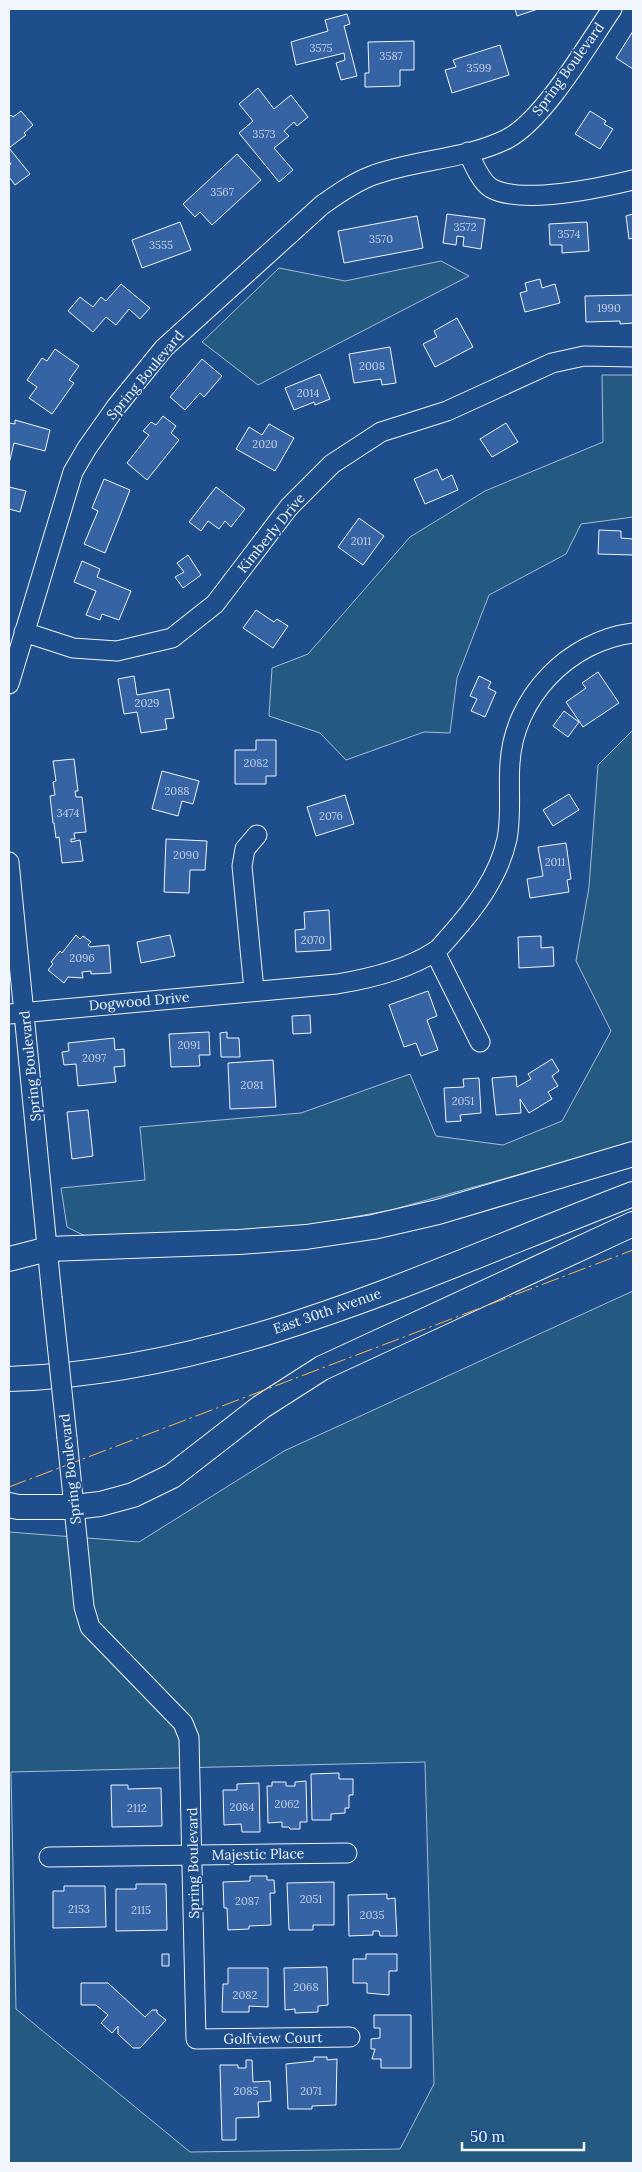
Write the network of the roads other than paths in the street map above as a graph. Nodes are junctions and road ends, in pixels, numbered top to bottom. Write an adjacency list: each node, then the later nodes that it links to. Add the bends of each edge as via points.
1 (612, 9): 2 (street, Spring Boulevard, via 542,108 526,125 508,138)
2 (468, 152): 3 (street, via 490,187 512,195 560,194); 5 (street, Spring Boulevard, via 372,176 348,186 322,205 164,348 116,407 73,472)
3 (633, 180)
4 (633, 356): 5 (street, Kimberly Drive, via 584,356 552,363 447,412 381,432 326,470 289,507 215,604 172,638 117,652 73,648)
5 (24, 632): 7 (street, Spring Boulevard)
6 (633, 633): 10 (street, Dogwood Drive, via 591,645 566,659 542,683 527,706 516,732 510,762 510,812 506,840 496,868 468,916)
7 (9, 684)
8 (256, 835): 11 (street, via 245,849 242,866)
9 (9, 862): 12 (street, Spring Boulevard)
10 (435, 952): 11 (street, Dogwood Drive, via 370,979); 13 (street)
11 (254, 990): 12 (street, Dogwood Drive)
12 (17, 1013): 17 (street, Spring Boulevard)
13 (480, 1042)
14 (633, 1154): 17 (main road, via 438,1212 373,1227 248,1242)
15 (633, 1194): 19 (main road, East 30th Avenue, via 296,1324 168,1359 125,1367)
16 (633, 1224): 21 (main road, via 322,1368 261,1407 172,1476 133,1495)
17 (48, 1249): 18 (main road); 21 (street, Spring Boulevard, bridge)
18 (9, 1259)
19 (9, 1379)
20 (9, 1505): 21 (main road)
21 (74, 1507): 24 (street, Spring Boulevard, via 84,1607 90,1627 183,1723 189,1738)
22 (348, 1853): 24 (street, Majestic Place)
23 (49, 1856): 24 (street, Majestic Place)
24 (193, 1856): 26 (street, Spring Boulevard)
25 (350, 2037): 26 (street, Golfview Court)
26 (196, 2039)

